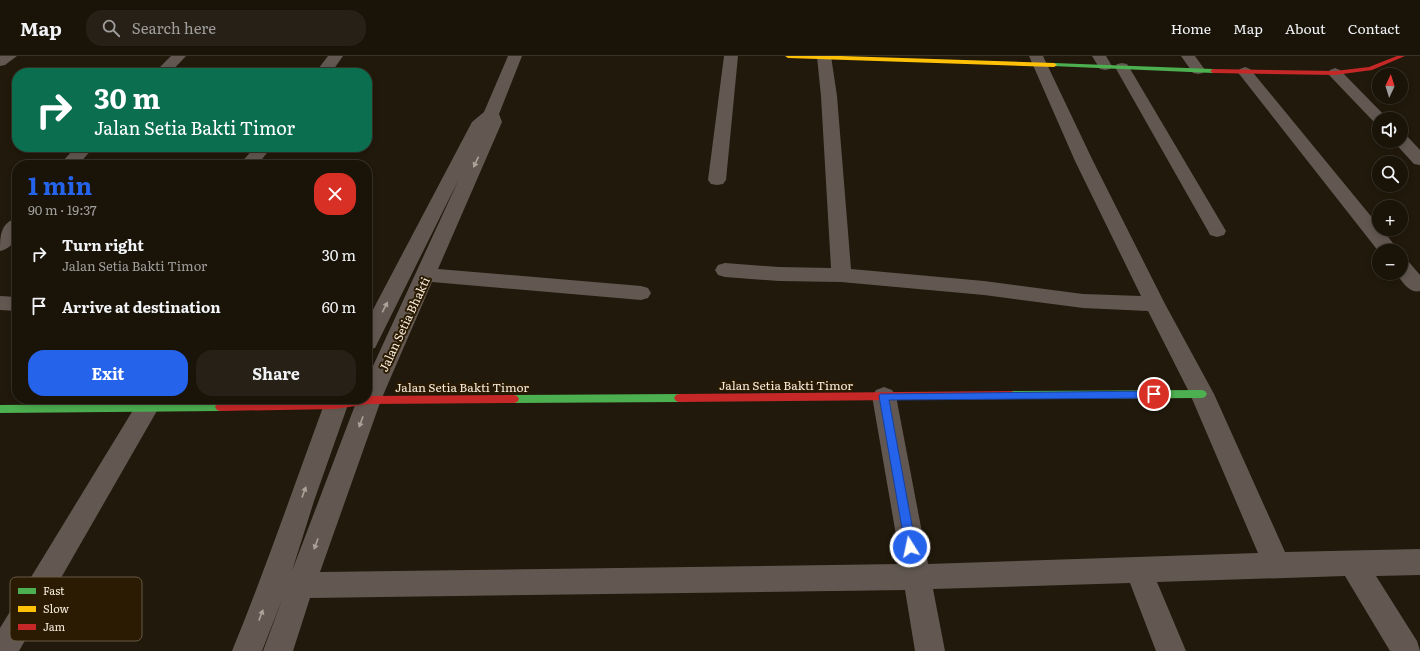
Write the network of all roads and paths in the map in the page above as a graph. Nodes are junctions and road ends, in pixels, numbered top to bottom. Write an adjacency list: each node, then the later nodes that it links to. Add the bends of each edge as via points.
1 (10, 56): 14 (street)
2 (179, 56): 16 (street)
3 (336, 56): 17 (street)
4 (515, 56): 29 (street, Jalan Setia Bhakti, via 491,114 494,122)
5 (731, 56): 28 (street)
6 (788, 56): 9 (street)
7 (1188, 56): 18 (street)
8 (1402, 56): 20 (street, via 1370,69)
9 (824, 57): 10 (street); 36 (street, via 829,96)
10 (848, 57): 11 (street)
11 (960, 59): 12 (street)
12 (1038, 60): 13 (street); 42 (street, via 1084,161)
13 (1102, 61): 15 (street)
14 (0, 62)
15 (1122, 67): 18 (street); 31 (street)
16 (167, 68)
17 (327, 68)
18 (1198, 70): 19 (street)
19 (1245, 72): 20 (street); 32 (street)
20 (1335, 73): 21 (street)
21 (1373, 112)
22 (1408, 147): 27 (street)
23 (81, 152): 25 (street)
24 (260, 152): 26 (street)
25 (73, 160)
26 (252, 160)
27 (1420, 160)
28 (717, 180)
29 (442, 214): 37 (street, Jalan Setia Bhakti); 43 (street, Jalan Setia Bhakti, one-way to 29)
30 (12, 230): 33 (street)
31 (1217, 231)
32 (1383, 244)
33 (0, 245)
34 (725, 270): 36 (street)
35 (1408, 274): 38 (street)
36 (840, 275): 42 (street, via 1083,300)
37 (426, 276): 39 (street); 44 (street, Jalan Setia Bhakti)
38 (1417, 285)
39 (640, 293)
40 (0, 303): 41 (street)
41 (12, 304)
42 (1155, 304): 45 (street)
43 (372, 333)
44 (372, 393)
45 (1202, 394): 46 (street, Jalan Setia Bakti Timor); 55 (street)
46 (884, 396): 47 (street, Jalan Setia Bakti Timor); 58 (street)
47 (372, 400)
48 (273, 404): 51 (street, Jalan Setia Bakti Timor)
49 (336, 404): 59 (street, one-way to 49)
50 (368, 404): 60 (street, Jalan Setia Bhakti, one-way to 60)
51 (146, 408): 52 (street, Jalan Setia Bakti Timor); 57 (street)
52 (0, 409)
53 (1420, 562): 54 (street)
54 (1352, 563): 55 (street); 67 (street)
55 (1277, 565): 56 (street)
56 (1138, 569): 58 (street); 66 (street)
57 (47, 577)
58 (916, 577): 60 (street); 65 (street)
59 (274, 583): 60 (street); 63 (street, one-way to 59)
60 (301, 584): 64 (street, Jalan Setia Bhakti)
61 (10, 641): 62 (street)
62 (4, 651)
63 (247, 651)
64 (278, 651)
65 (930, 651)
66 (1171, 651)
67 (1407, 651)

